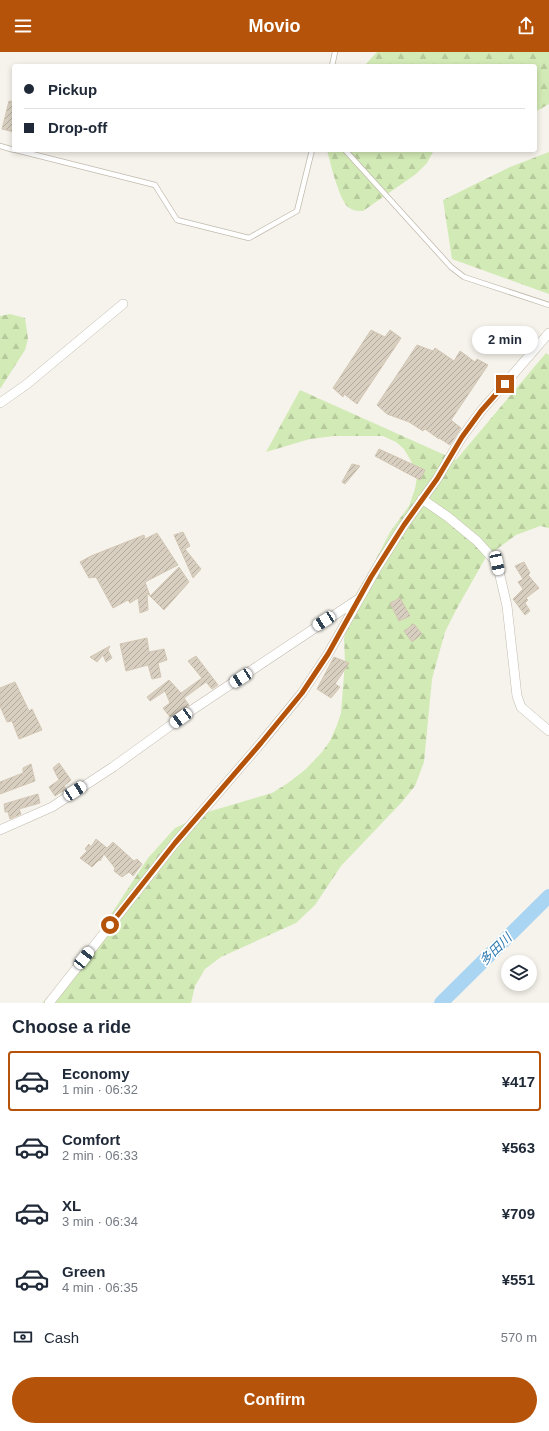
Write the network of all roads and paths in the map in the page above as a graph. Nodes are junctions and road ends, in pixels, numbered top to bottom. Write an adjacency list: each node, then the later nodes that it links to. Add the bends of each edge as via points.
1 (335, 52): 2 (lane)
2 (332, 64)
3 (0, 146): 4 (lane)
4 (12, 149)
5 (23, 152): 6 (lane, via 155,185 177,220 249,238 297,212)
6 (312, 152)
7 (348, 152): 9 (lane, via 451,267 464,277)
8 (123, 304): 11 (street)
9 (549, 305)
10 (549, 333): 12 (street, via 481,411)
11 (0, 404)
12 (422, 499): 13 (street); 14 (street, via 477,541 497,563 506,606 517,696 522,707)
13 (358, 600): 15 (street, via 52,807); 16 (street, via 328,654 302,693 175,843)
14 (549, 731)
15 (0, 830)
16 (49, 1003)

